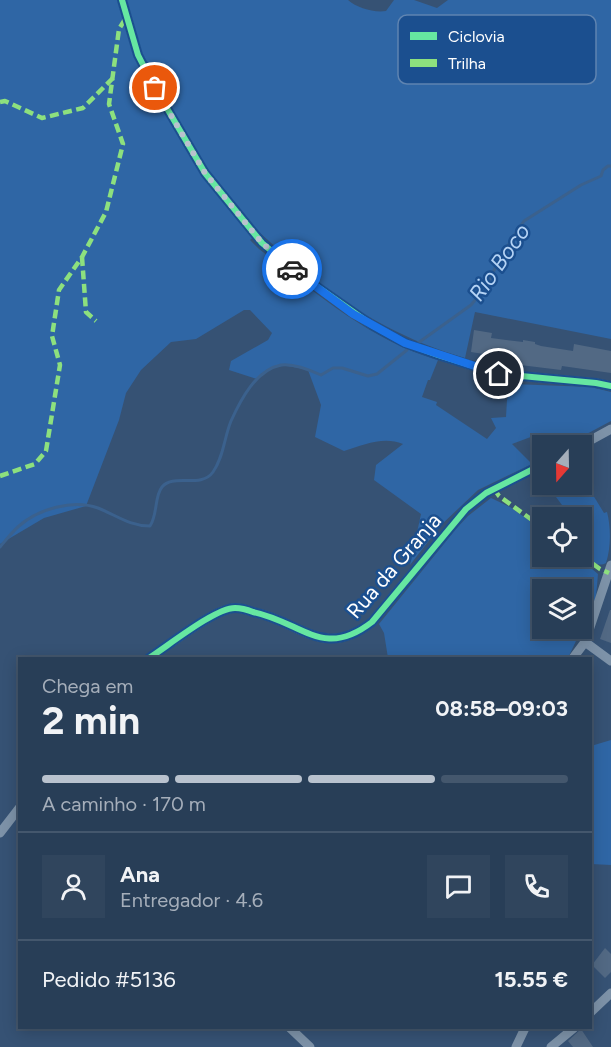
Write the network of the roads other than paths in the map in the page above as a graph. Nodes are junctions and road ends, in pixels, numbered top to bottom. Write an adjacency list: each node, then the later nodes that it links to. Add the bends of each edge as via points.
1 (122, 0): 2 (street, via 138,55 205,173 262,243 299,274 405,343 499,374)
2 (611, 386)
3 (611, 429): 4 (street)
4 (592, 439)
5 (532, 470): 8 (street, Rua da Granja, via 466,509 372,622 350,637 322,639 266,614 235,608 219,612)
6 (611, 565): 7 (street)
7 (585, 642): 9 (street); 10 (street)
8 (150, 657)
9 (574, 657)
10 (611, 661)
11 (18, 810): 12 (street)
12 (0, 833)
13 (611, 993): 14 (street)
14 (592, 1011)
15 (291, 1029): 18 (street)
16 (525, 1029): 19 (street)
17 (573, 1029): 20 (street)
18 (310, 1047)
19 (516, 1047)
20 (551, 1047)

